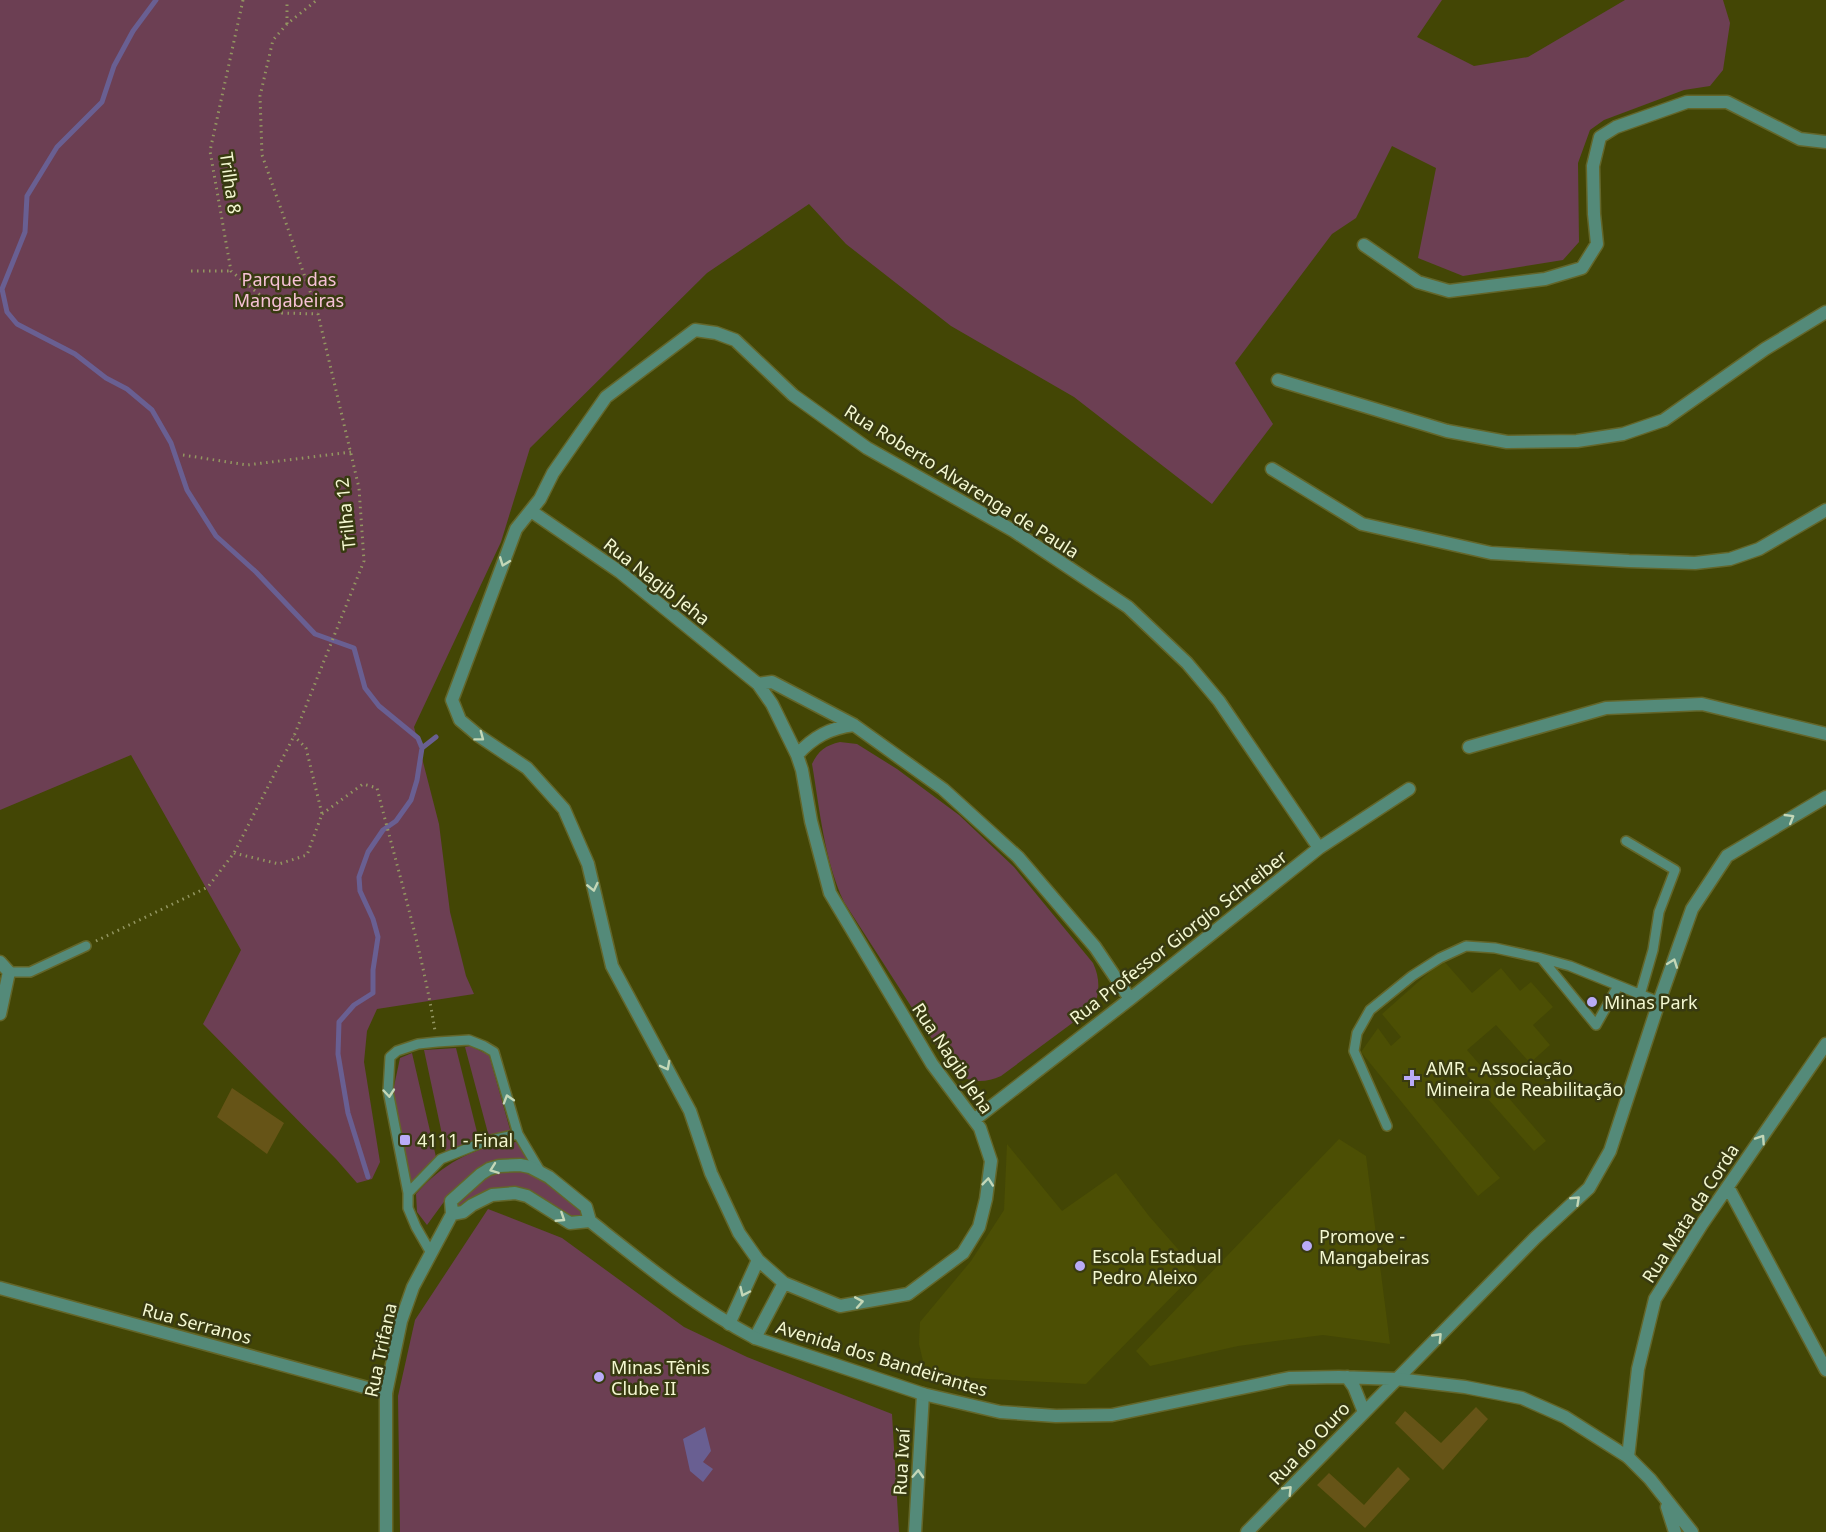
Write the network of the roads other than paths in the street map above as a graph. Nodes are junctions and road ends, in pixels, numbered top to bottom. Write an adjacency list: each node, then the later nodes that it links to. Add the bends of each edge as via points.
1 (1826, 142): 2 (street, via 1800,139 1726,102 1687,102 1616,127 1600,138 1593,166 1597,244 1582,268 1545,279 1449,291 1418,282)
2 (1364, 245)
3 (1826, 312): 4 (street, via 1765,349 1664,420 1623,434 1577,441 1507,442 1447,430)
4 (1278, 380)
5 (1272, 469): 6 (street, via 1362,524 1491,552 1673,563 1730,559 1758,549)
6 (1826, 510)
7 (531, 511): 8 (street, Rua Nagib Jeha, via 620,572); 16 (street, Rua Roberto Alvarenga de Paula, via 606,397 695,330 735,340 793,395 867,448 1014,531 1128,607 1187,663 1219,701); 36 (street, Rua Roberto Alvarenga de Paula, one-way to 36, via 516,529 452,700 460,720 527,768 564,809 588,864 612,966 690,1111 711,1173 739,1233)
8 (758, 684): 9 (street, Rua Nagib Jeha, via 772,682); 12 (street, Rua Nagib Jeha)
9 (854, 725): 12 (street, via 823,733); 23 (street, Rua Nagib Jeha, via 943,789 1018,857 1095,947)
10 (1826, 734): 11 (street, via 1702,704 1606,708)
11 (1469, 747)
12 (797, 755): 27 (street, Rua Nagib Jeha, via 830,893 932,1064)
13 (1409, 789): 16 (street, Rua Professor Giorgio Schreiber)
14 (1826, 797): 24 (street, Rua do Ouro, one-way to 14, via 1692,909 1727,856)
15 (1626, 841): 22 (lane, via 1675,870 1659,912)
16 (1319, 848): 23 (street, Rua Professor Giorgio Schreiber)
17 (86, 946): 20 (lane, via 30,972)
18 (1541, 958): 21 (lane); 21 (lane, via 1596,1025); 28 (lane, via 1466,945 1413,976 1370,1010 1357,1033 1354,1051)
19 (0, 962): 20 (street)
20 (5, 975): 25 (street)
21 (1618, 987): 22 (lane)
22 (1640, 995): 24 (lane)
23 (1130, 999): 27 (street, Rua Professor Giorgio Schreiber)
24 (1659, 1002): 43 (street, Rua do Ouro, one-way to 24, via 1589,1188 1610,1150)
25 (0, 1014)
26 (1826, 1044): 31 (street, Rua Mata da Corda, one-way to 26)
27 (974, 1120): 37 (street, Rua Nagib Jeha, one-way to 27, via 840,1306 908,1293 963,1253 979,1227 991,1161)
28 (1387, 1126)
29 (518, 1134): 30 (lane); 32 (lane, via 486,1141 441,1159); 32 (lane, one-way to 32, via 494,1052 469,1040 418,1044 397,1051 390,1058 388,1091)
30 (540, 1171): 33 (street, Avenida dos Bandeirantes, one-way to 33, via 520,1165 489,1169 451,1201); 34 (street, Avenida dos Bandeirantes, via 586,1207)
31 (1728, 1187): 41 (street); 47 (street, Rua Mata da Corda, via 1655,1299 1638,1369)
32 (408, 1193): 35 (lane, via 408,1208)
33 (452, 1215): 34 (street, one-way to 34, via 492,1195 516,1193 570,1223); 35 (street, Avenida dos Bandeirantes)
34 (590, 1221): 39 (street, Avenida dos Bandeirantes, via 663,1280)
35 (431, 1253): 44 (street, Rua Trifana, via 401,1321)
36 (758, 1260): 37 (street, Rua Nagib Jeha); 39 (street, one-way to 39)
37 (784, 1283): 40 (street)
38 (0, 1288): 44 (street, Rua Serranos)
39 (729, 1324): 40 (street, Avenida dos Bandeirantes)
40 (755, 1338): 45 (street, Avenida dos Bandeirantes)
41 (1826, 1370)
42 (1347, 1377): 43 (street, Avenida dos Bandeirantes); 45 (street, Avenida dos Bandeirantes, via 1289,1378 1112,1415 1000,1412); 46 (street)
43 (1397, 1379): 46 (street, Rua do Ouro); 47 (street, Avenida dos Bandeirantes, via 1522,1398 1565,1417)
44 (386, 1393): 49 (street, Rua Trifana)
45 (923, 1394): 50 (street, Rua Ivaí, one-way to 45)
46 (1364, 1412): 51 (street, Rua do Ouro, one-way to 46)
47 (1628, 1457): 48 (street, Avenida dos Bandeirantes)
48 (1665, 1500): 52 (street, Avenida dos Bandeirantes); 53 (street, Avenida dos Bandeirantes)
49 (386, 1532)
50 (915, 1532)
51 (1247, 1532)
52 (1675, 1532)
53 (1692, 1532)

